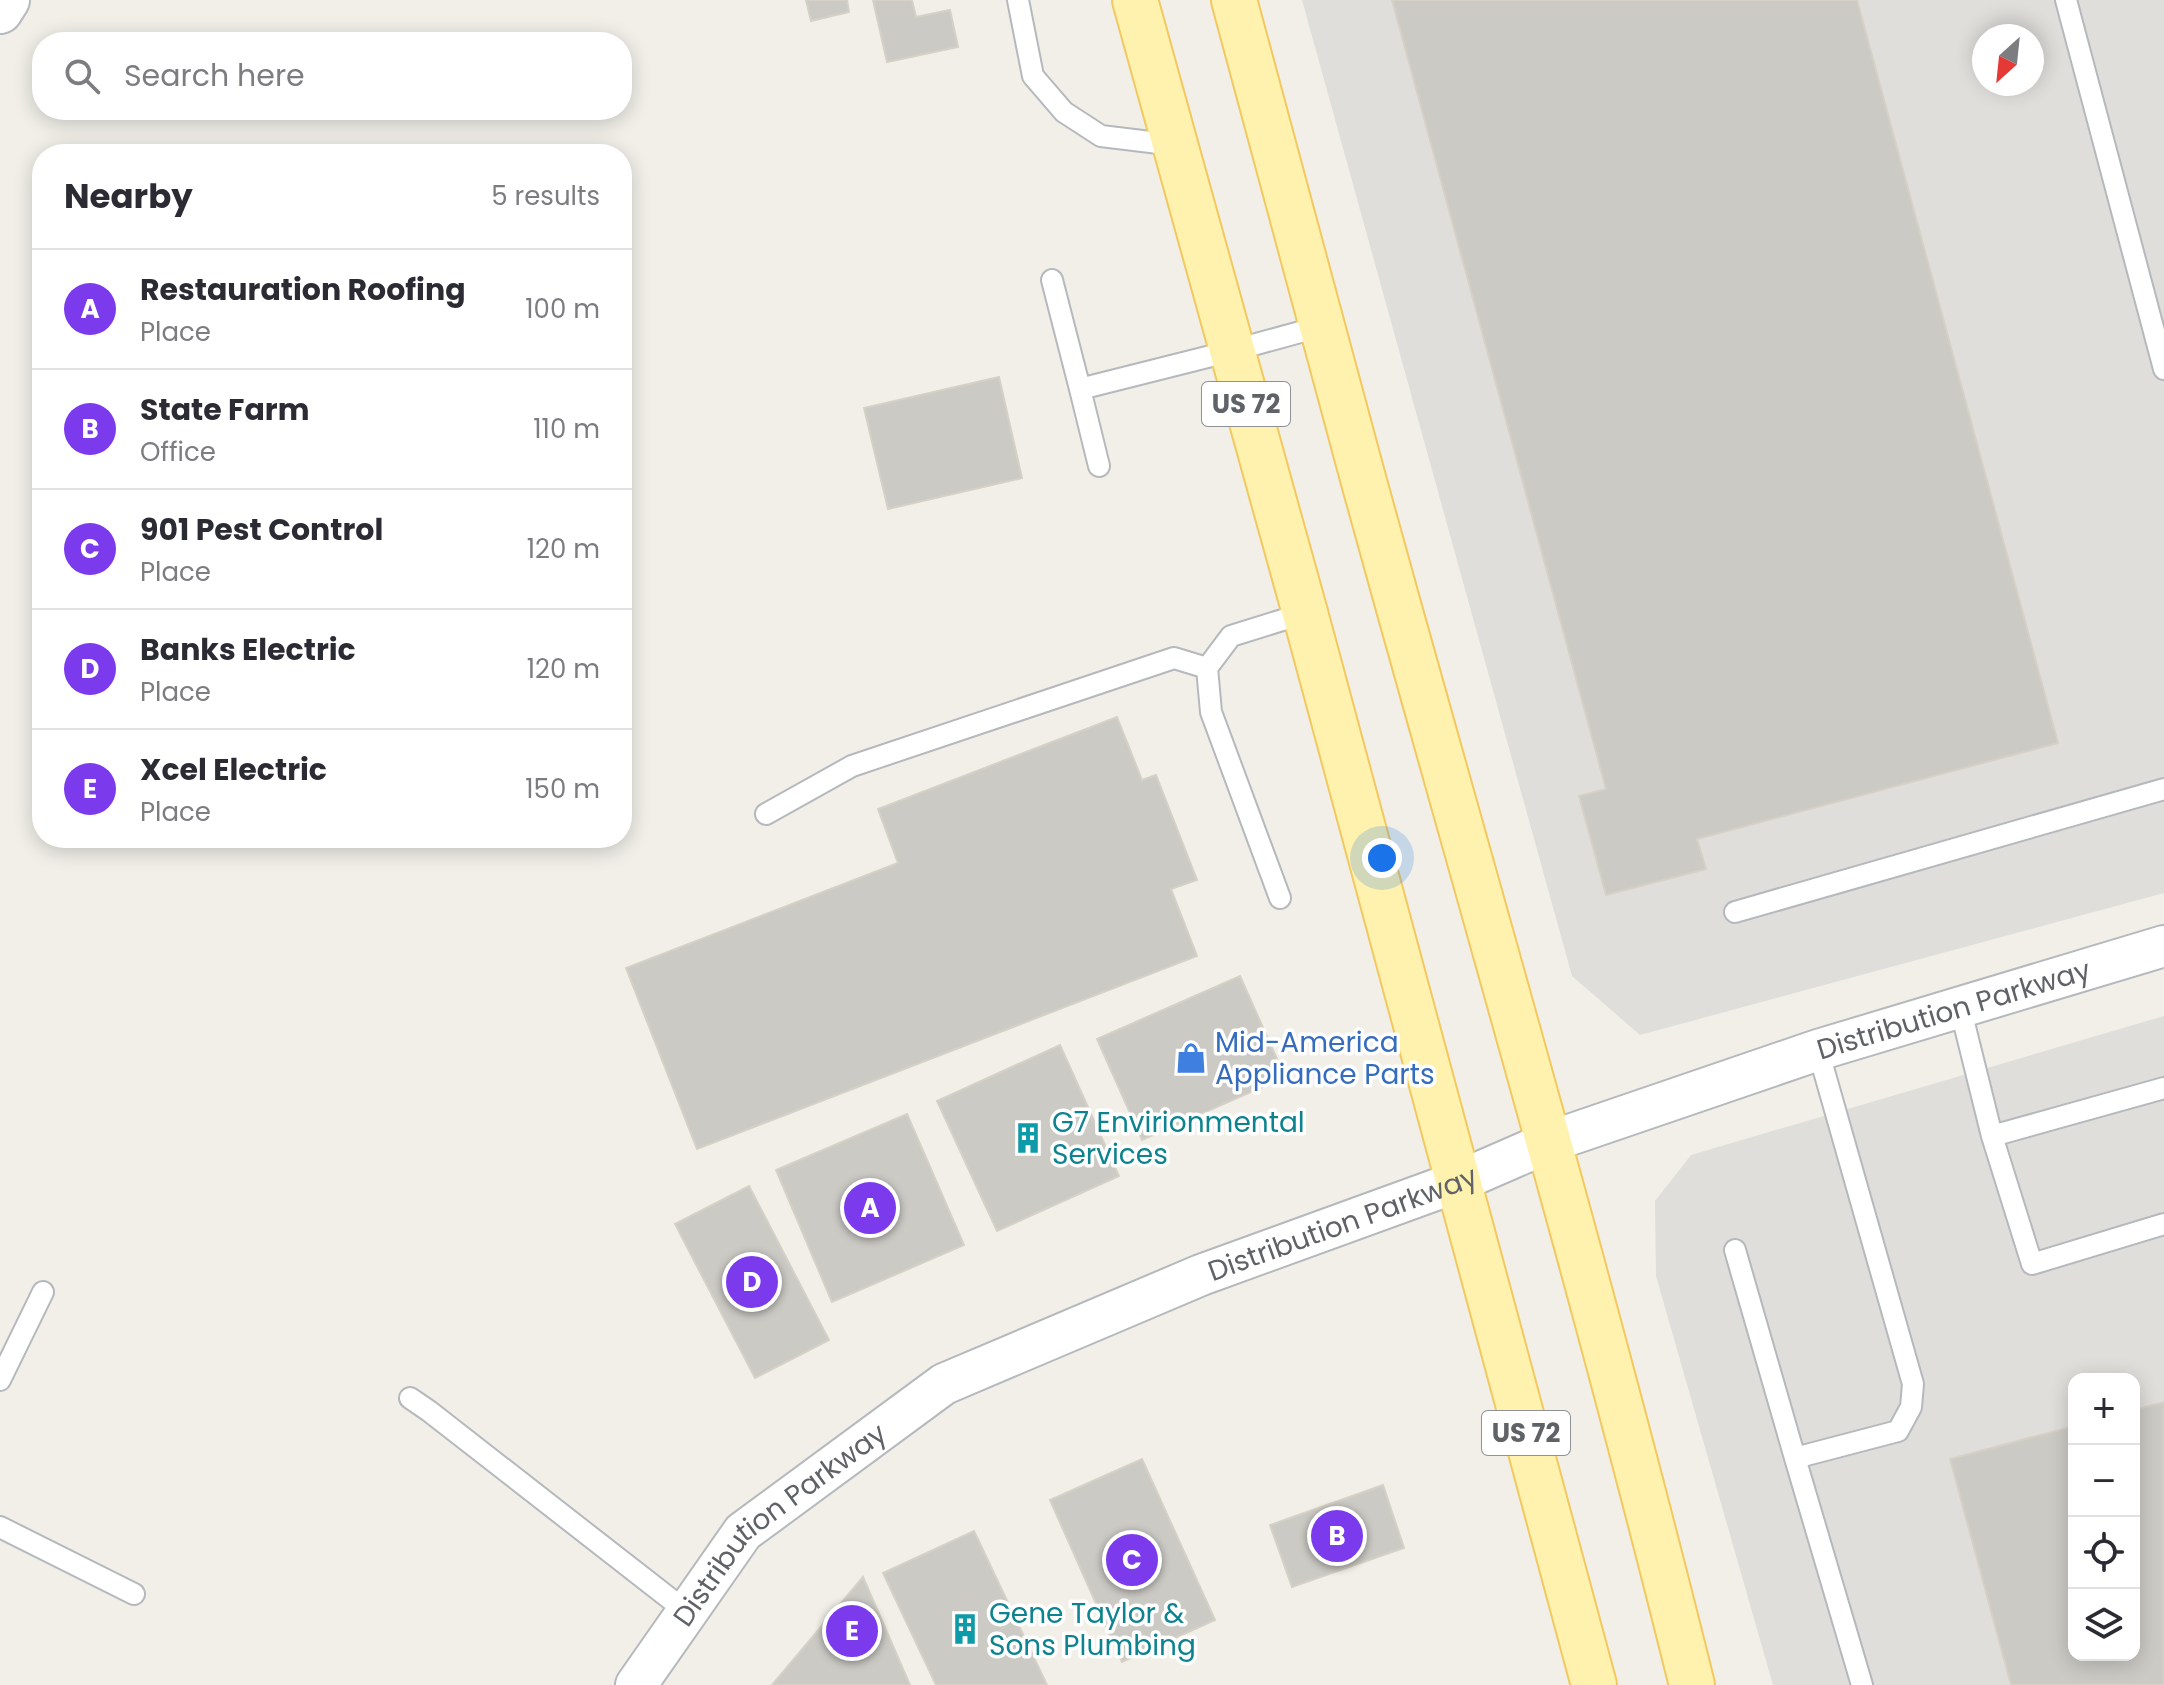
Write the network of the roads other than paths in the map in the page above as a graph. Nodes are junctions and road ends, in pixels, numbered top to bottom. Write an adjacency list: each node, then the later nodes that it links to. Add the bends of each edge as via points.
1 (7, 0): 6 (street)
2 (1018, 0): 7 (lane, via 1033,76 1064,112 1101,136)
3 (1135, 0): 7 (main road, US 72)
4 (1234, 0): 9 (main road)
5 (2066, 0): 11 (lane)
6 (0, 11)
7 (1175, 145): 10 (main road, US 72)
8 (1052, 280): 12 (lane)
9 (1322, 326): 10 (lane); 25 (main road)
10 (1231, 351): 12 (lane); 14 (main road, US 72)
11 (2164, 369)
12 (1080, 389): 13 (lane)
13 (1099, 466)
14 (1305, 613): 15 (lane, via 1231,636); 26 (main road, US 72)
15 (1207, 668): 17 (lane, via 1174,658 852,766); 18 (lane, via 1211,712)
16 (2164, 789): 19 (lane)
17 (766, 814)
18 (1280, 898)
19 (1735, 912)
20 (2164, 946): 21 (street, Distribution Parkway)
21 (1960, 1007): 22 (street, Distribution Parkway); 24 (lane)
22 (1818, 1050): 25 (street, Distribution Parkway); 32 (lane, via 1913,1384 1911,1407 1898,1431)
23 (2164, 1088): 24 (lane)
24 (1992, 1136): 27 (lane, via 2032,1264)
25 (1549, 1142): 26 (street, Distribution Parkway); 38 (main road)
26 (1457, 1182): 35 (street, Distribution Parkway, via 1201,1275 944,1384 743,1532); 37 (main road, US 72)
27 (2164, 1224)
28 (1735, 1250): 32 (lane)
29 (43, 1292): 30 (lane)
30 (0, 1380)
31 (410, 1398): 35 (lane)
32 (1795, 1458): 39 (lane)
33 (0, 1527): 34 (lane)
34 (134, 1594)
35 (687, 1612): 36 (street, Distribution Parkway)
36 (636, 1685)
37 (1594, 1685)
38 (1692, 1685)
39 (1862, 1685)

